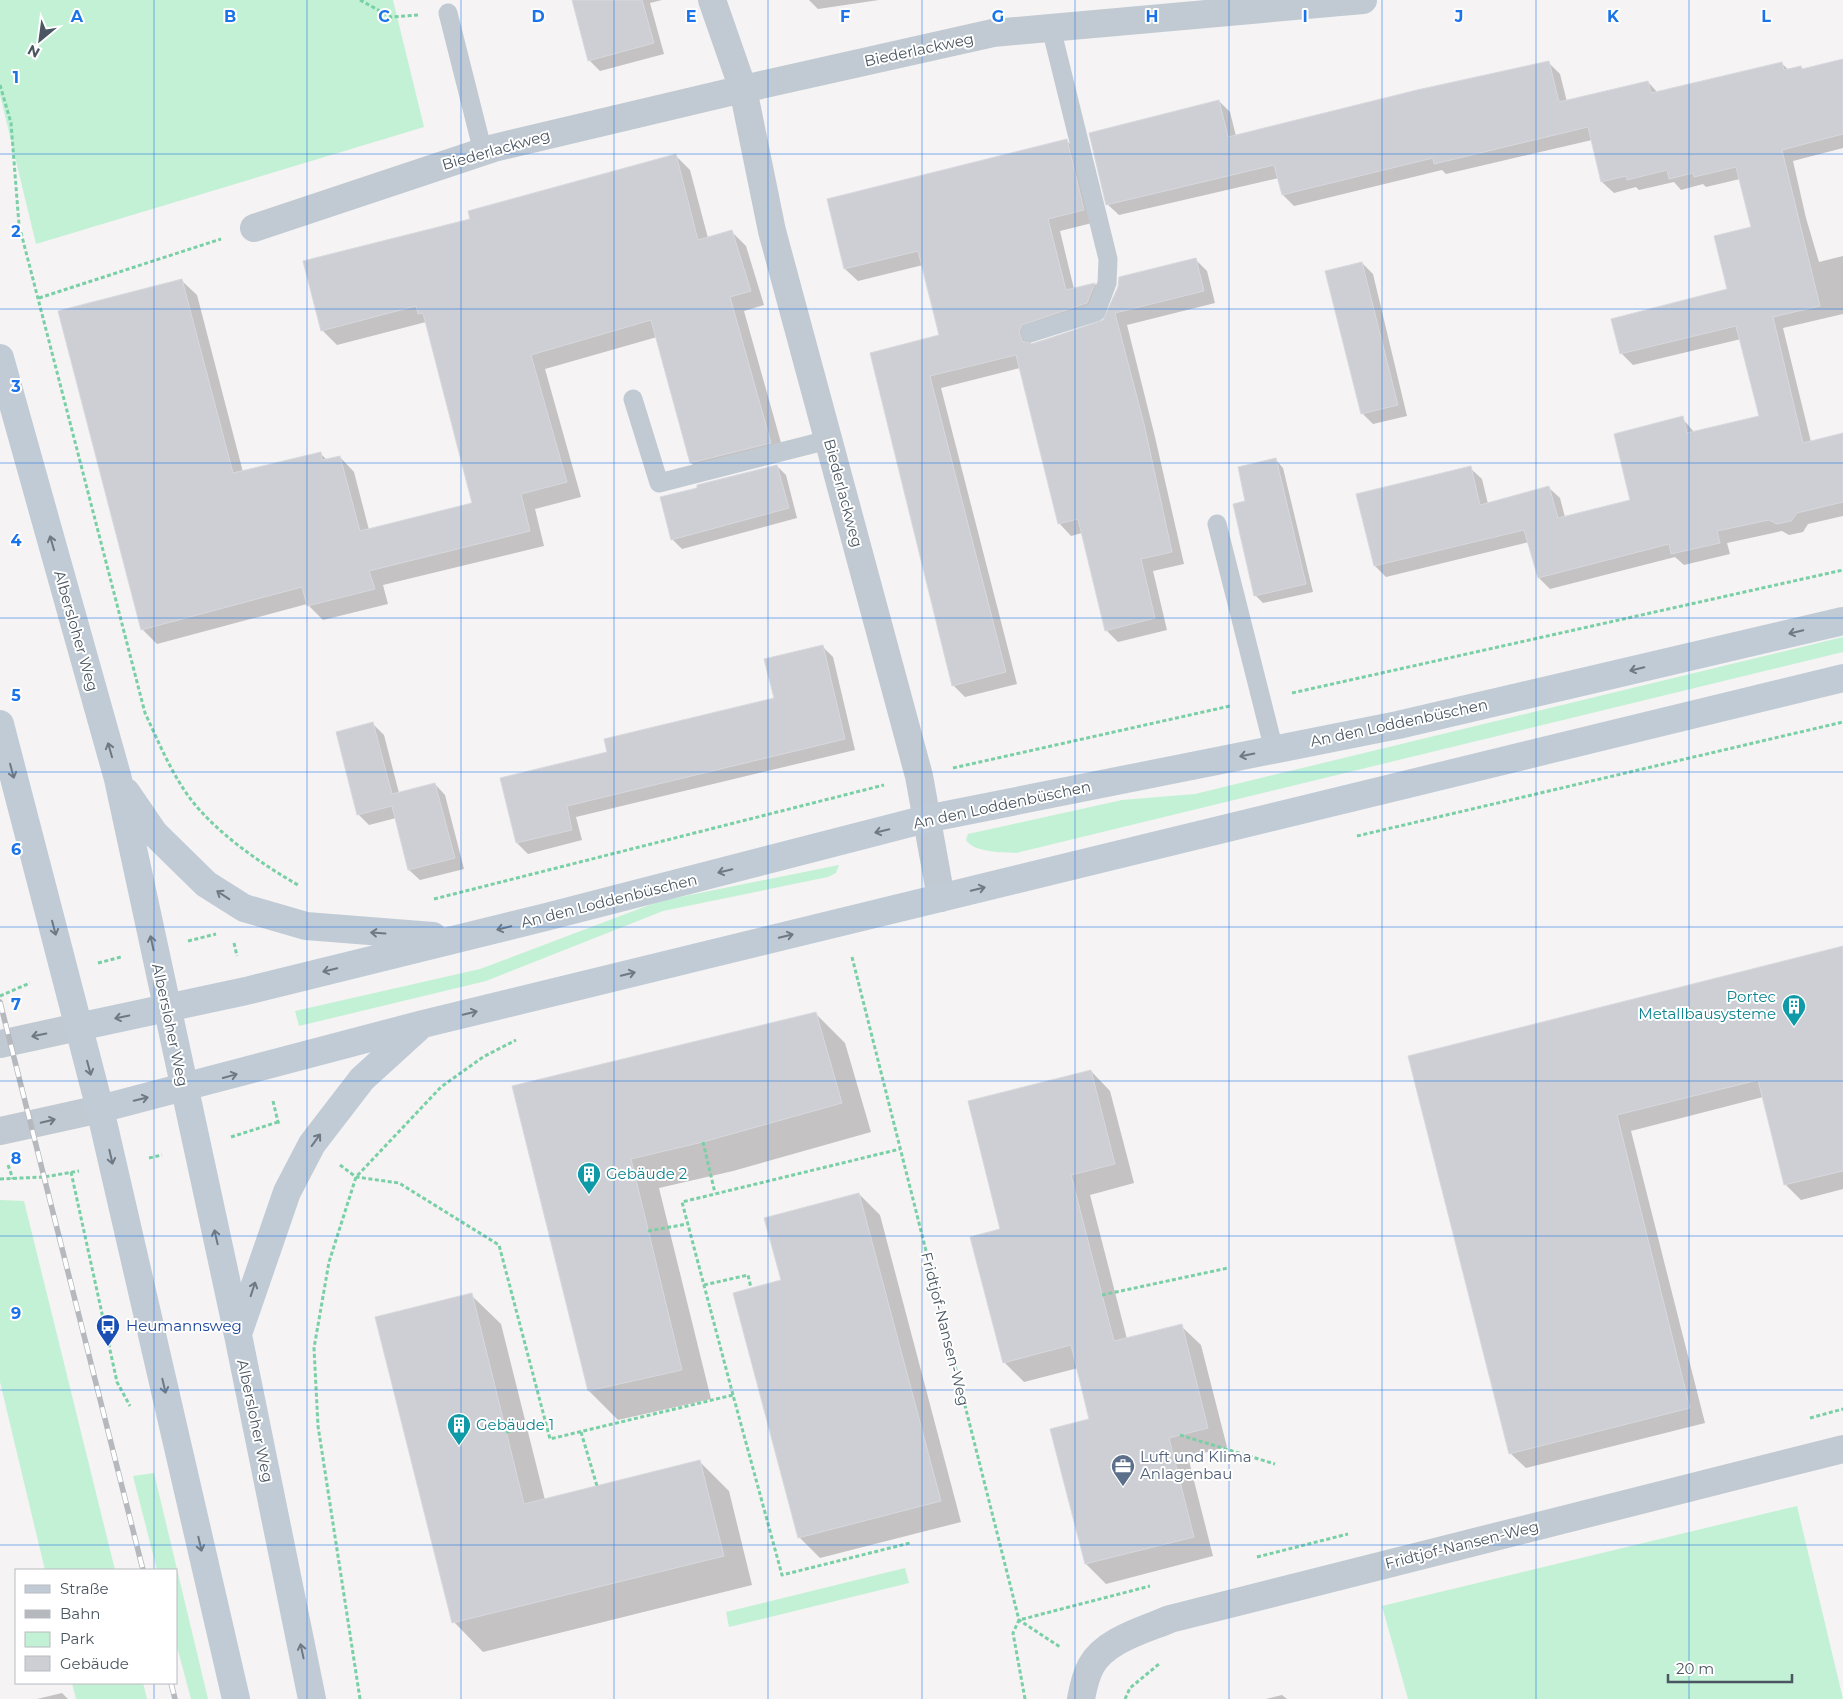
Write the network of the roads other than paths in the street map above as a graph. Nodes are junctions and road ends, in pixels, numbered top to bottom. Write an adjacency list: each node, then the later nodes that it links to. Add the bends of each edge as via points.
1 (712, 0): 6 (street, Biederlackweg)
2 (1363, 0): 3 (street, Biederlackweg)
3 (1275, 3): 5 (street, Biederlackweg)
4 (448, 13): 7 (lane)
5 (1051, 28): 6 (street, Biederlackweg, via 993,34); 9 (lane, via 1108,259 1107,283 1096,312)
6 (743, 89): 7 (street, Biederlackweg); 12 (street, Biederlackweg, via 772,231)
7 (483, 152): 8 (street, Biederlackweg)
8 (254, 228)
9 (1030, 333)
10 (0, 358): 18 (main road, Albersloher Weg, one-way to 10)
11 (633, 399): 12 (lane, via 659,483)
12 (828, 440): 19 (street, Biederlackweg, via 919,776)
13 (1217, 524): 17 (lane)
14 (1843, 620): 17 (main road, An den Loddenbüschen, one-way to 17, via 1398,725)
15 (1843, 678): 20 (main road, one-way to 15)
16 (0, 724): 24 (main road, one-way to 24)
17 (1274, 750): 19 (main road, An den Loddenbüschen, one-way to 19)
18 (118, 779): 21 (main road, one-way to 18, via 376,934 306,926 244,908 206,884 154,833); 22 (main road, Albersloher Weg, one-way to 18)
19 (926, 819): 20 (street, Biederlackweg); 21 (main road, An den Loddenbüschen, one-way to 21)
20 (940, 898): 23 (main road, one-way to 20)
21 (462, 938): 22 (main road, An den Loddenbüschen, one-way to 22)
22 (166, 1008): 24 (main road, An den Loddenbüschen, one-way to 24); 26 (main road, Albersloher Weg)
23 (422, 1024): 26 (main road, one-way to 23); 29 (main road, one-way to 23, via 287,1192 312,1144 362,1079)
24 (78, 1027): 25 (street, one-way to 25); 27 (main road, one-way to 27)
25 (0, 1044)
26 (183, 1088): 27 (main road, one-way to 26); 29 (main road, Albersloher Weg, one-way to 26)
27 (100, 1109): 28 (street, one-way to 27); 31 (main road, one-way to 31)
28 (0, 1131)
29 (238, 1335): 32 (main road, Albersloher Weg, one-way to 29)
30 (1843, 1449): 33 (street, Fridtjof-Nansen-Weg, via 1170,1620 1124,1638 1106,1650 1091,1665)
31 (236, 1699)
32 (312, 1699)
33 (1081, 1699)

